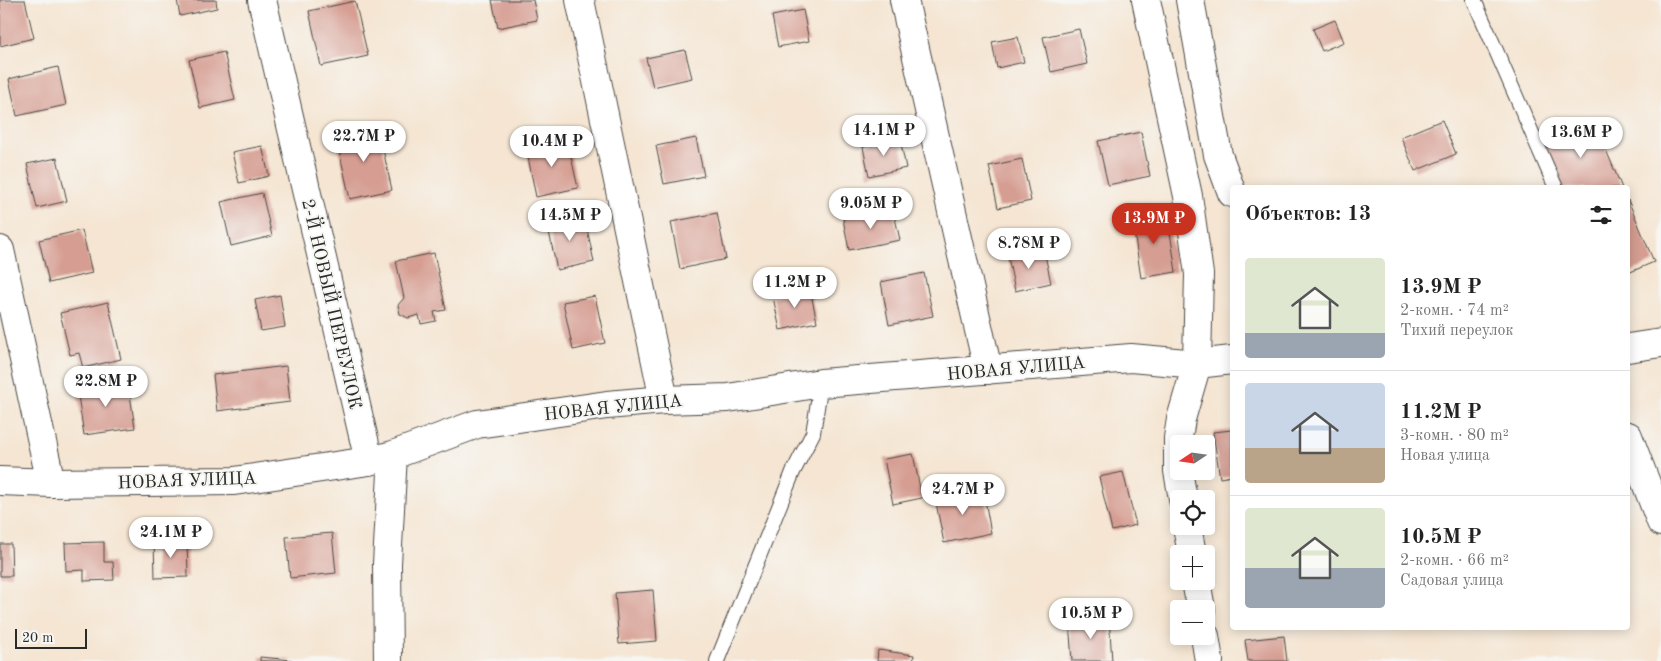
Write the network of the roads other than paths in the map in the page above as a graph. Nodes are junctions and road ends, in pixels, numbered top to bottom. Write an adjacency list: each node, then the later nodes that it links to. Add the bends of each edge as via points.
1 (262, 0): 18 (street, 2-Й НОВЫЙ ПЕРЕУЛОК)
2 (580, 0): 16 (street)
3 (904, 0): 14 (street)
4 (1146, 0): 13 (street, via 1188,196 1198,264)
5 (1190, 0): 8 (street, via 1218,155)
6 (1474, 0): 7 (lane)
7 (1555, 185)
8 (1230, 187)
9 (0, 250): 20 (street)
10 (1661, 343): 11 (street)
11 (1630, 348)
12 (1230, 360): 13 (street, НОВАЯ УЛИЦА)
13 (1197, 364): 14 (street, НОВАЯ УЛИЦА, via 1131,358); 21 (street, via 1178,438)
14 (988, 370): 15 (street, НОВАЯ УЛИЦА)
15 (821, 383): 16 (street, НОВАЯ УЛИЦА, via 728,398); 25 (lane, via 813,434 793,472)
16 (664, 400): 18 (street, НОВАЯ УЛИЦА, via 478,424)
17 (1630, 441): 22 (street)
18 (381, 458): 20 (street, НОВАЯ УЛИЦА, via 234,481); 24 (street, 2-Й НОВЫЙ ПЕРЕУЛОК)
19 (0, 481): 20 (street, НОВАЯ УЛИЦА)
20 (51, 483)
21 (1181, 490)
22 (1661, 522)
23 (1206, 645): 26 (street)
24 (388, 661)
25 (717, 661)
26 (1209, 661)

